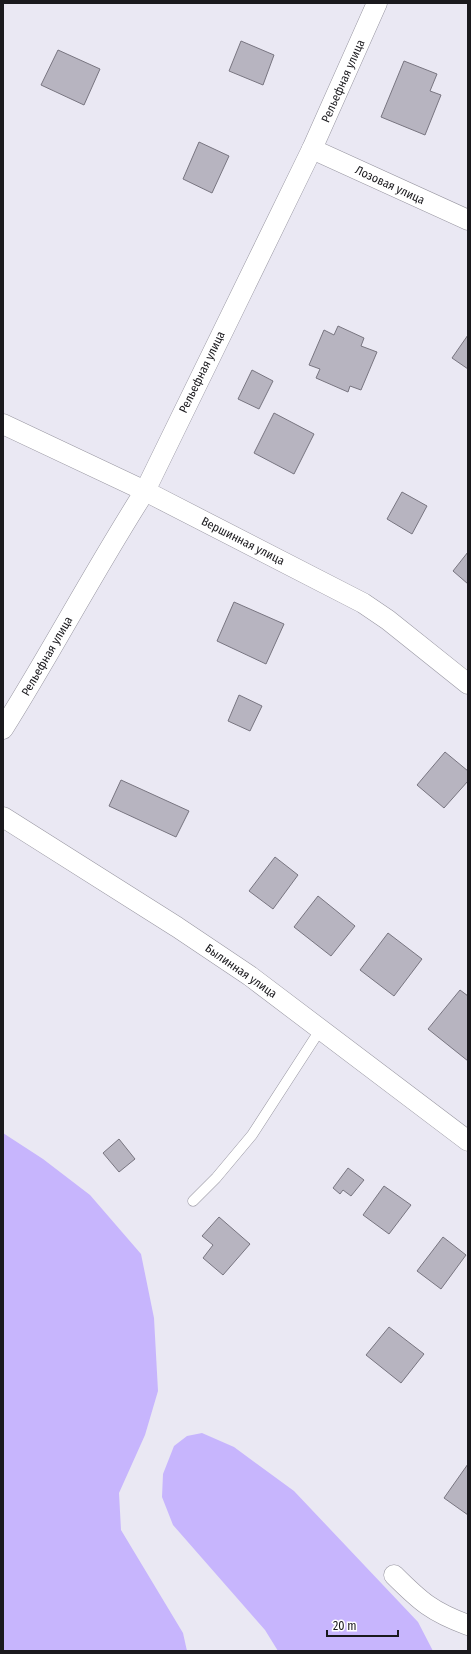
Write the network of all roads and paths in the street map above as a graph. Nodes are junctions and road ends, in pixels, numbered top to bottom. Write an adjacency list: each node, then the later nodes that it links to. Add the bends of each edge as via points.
1 (378, 3): 2 (street, Рельефная улица)
2 (312, 149): 3 (street, Лозовая улица); 5 (street, Рельефная улица)
3 (468, 220)
4 (3, 424): 5 (street, Вершинная улица)
5 (144, 491): 6 (street, Вершинная улица, via 363,603); 7 (street, Рельефная улица)
6 (468, 684)
7 (3, 729)
8 (3, 817): 9 (street, Былинная улица, via 177,927 238,968)
9 (320, 1030): 10 (street, Былинная улица); 11 (lane, via 252,1135)
10 (468, 1141)
11 (193, 1201)
12 (394, 1575): 13 (street, via 421,1602 436,1612)
13 (468, 1625)

